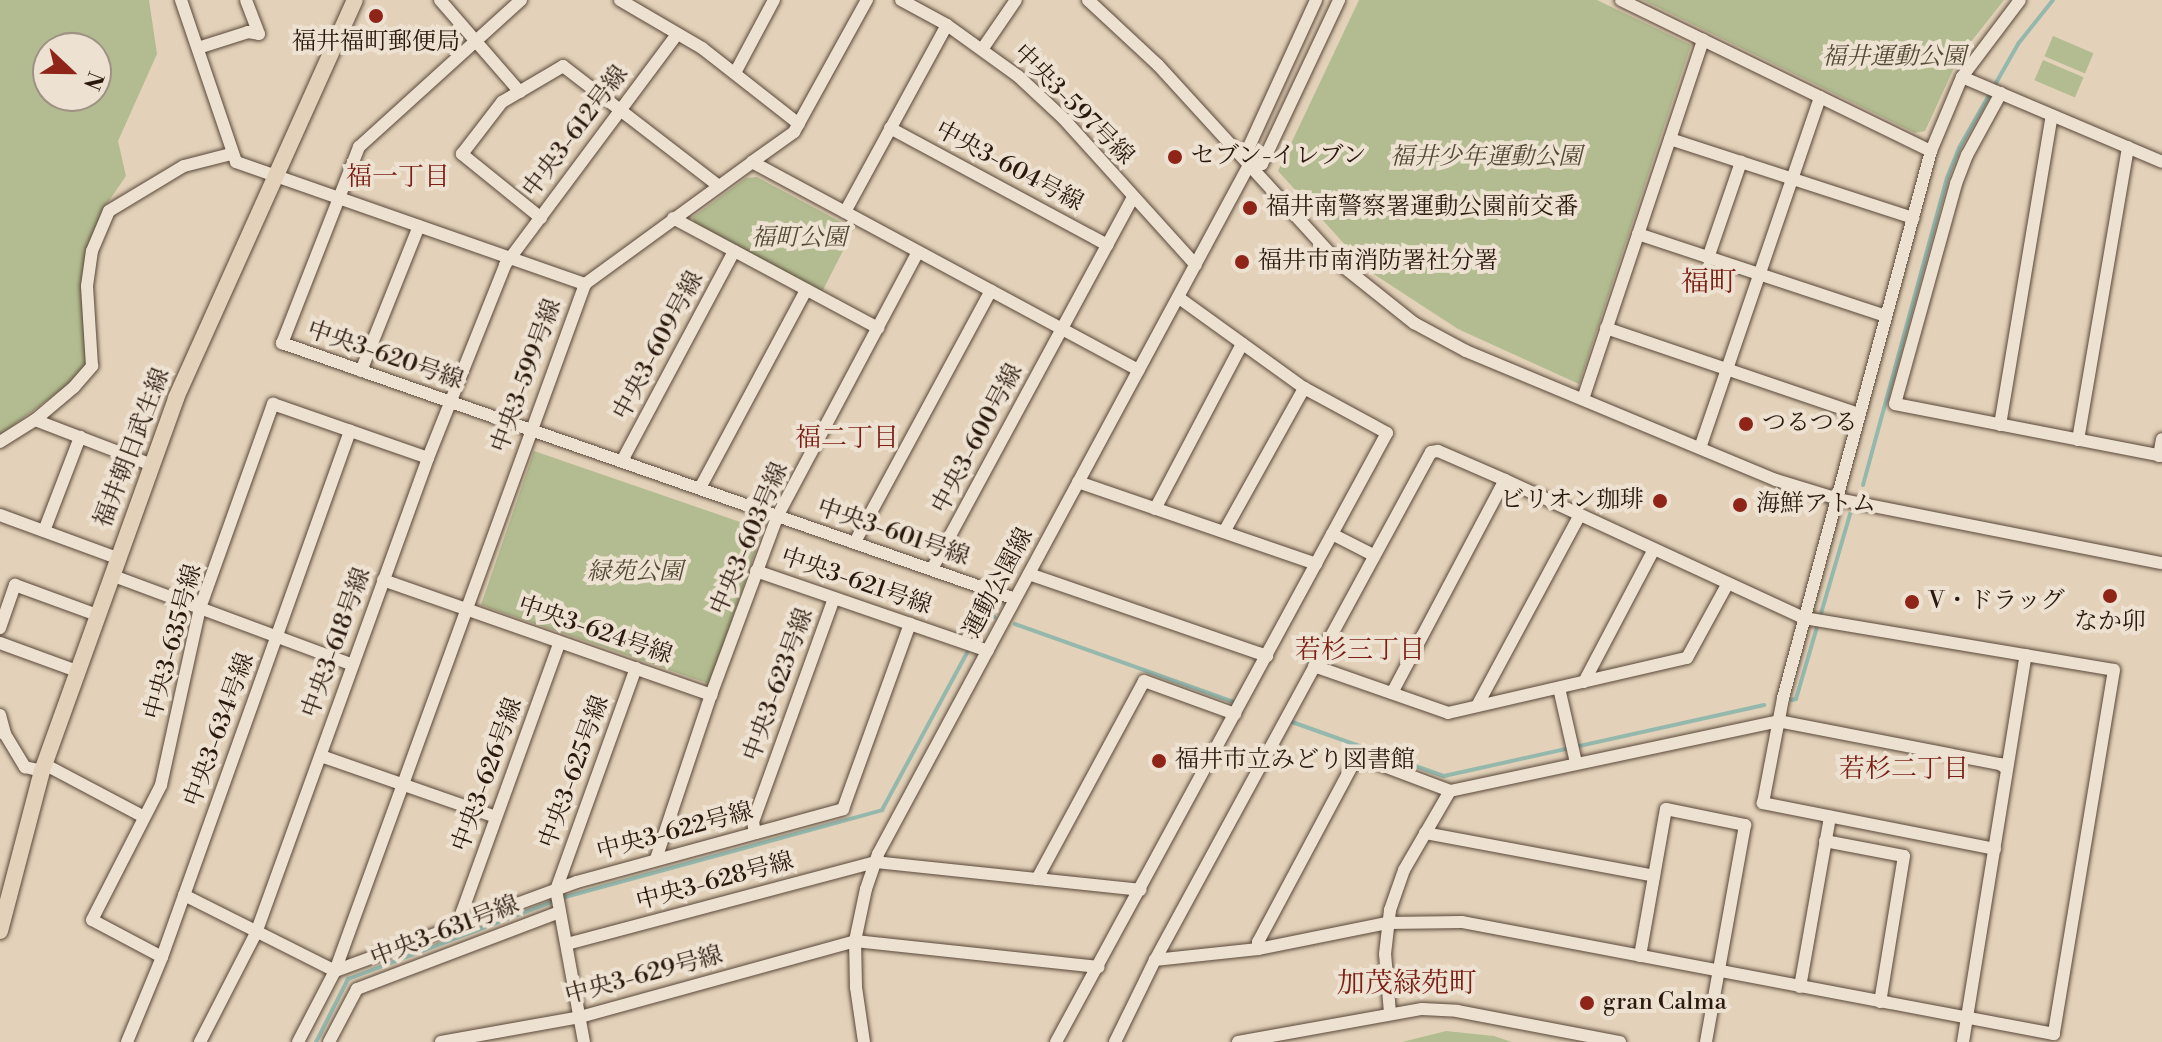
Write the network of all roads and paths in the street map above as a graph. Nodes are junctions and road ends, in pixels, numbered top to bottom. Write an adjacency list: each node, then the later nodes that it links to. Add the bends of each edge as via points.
1 (181, 0): 20 (street)
2 (246, 0): 20 (street, via 259,34 248,32)
3 (355, 0): 39 (main road, 福井朝日武生線)
4 (440, 0): 18 (street)
5 (521, 0): 18 (street)
6 (620, 0): 17 (street)
7 (774, 0): 22 (street)
8 (867, 0): 29 (street)
9 (901, 0): 16 (street, 中央3-597号線)
10 (1016, 0): 21 (street)
11 (1088, 0): 38 (street)
12 (1316, 0): 38 (street, via 1247,151)
13 (1339, 0): 38 (street, via 1262,164)
14 (1621, 0): 19 (street)
15 (2020, 0): 23 (street)
16 (947, 25): 21 (street, 中央3-597号線); 30 (street)
17 (677, 34): 22 (street); 27 (street, 中央3-612号線)
18 (475, 40): 24 (street); 43 (street, via 359,147)
19 (1703, 40): 26 (street); 31 (street)
20 (198, 48): 34 (street)
21 (983, 48): 42 (street, 中央3-597号線, via 1063,118)
22 (735, 73): 29 (street)
23 (1962, 77): 25 (street); 33 (street)
24 (520, 92): 27 (street, via 563,66); 45 (street, via 502,102 462,154)
25 (2000, 93): 28 (street); 74 (street, via 1956,184 1895,404)
26 (1820, 97): 33 (street); 40 (street)
27 (620, 110): 41 (street); 45 (street, 中央3-612号線)
28 (2052, 115): 32 (street); 74 (street)
29 (799, 124): 35 (street, 中央3-599号線)
30 (890, 128): 44 (street); 50 (street, 中央3-604号線)
31 (1670, 139): 36 (street); 49 (street)
32 (2128, 147): 37 (street); 79 (street)
33 (1931, 151): 47 (street)
34 (231, 154): 39 (street, via 236,162); 73 (street, via 184,166 109,211 92,251 87,286 92,366)
35 (752, 162): 41 (street, 中央3-599号線); 44 (street)
36 (1741, 162): 40 (street); 54 (street)
37 (2162, 162)
38 (1250, 163): 55 (street, 運動公園線); 70 (street, via 1340,264 1414,323 1466,351)
39 (275, 177): 43 (street); 86 (main road, 福井朝日武生線, via 176,398)
40 (1792, 179): 47 (street); 56 (street)
41 (719, 186): 46 (street, 中央3-599号線)
42 (1133, 197): 50 (street, 中央3-600号線); 55 (street, 中央3-597号線)
43 (340, 199): 48 (street); 67 (street, 中央3-620号線, via 282,343)
44 (845, 212): 52 (street)
45 (541, 218): 53 (street, 中央3-612号線)
46 (673, 218): 51 (street); 57 (street, 中央3-599号線)
47 (1913, 218): 61 (street)
48 (419, 226): 53 (street); 67 (street)
49 (1638, 234): 54 (street); 63 (street)
50 (1107, 245): 64 (street, 中央3-600号線)
51 (734, 251): 58 (street); 85 (street, 中央3-609号線)
52 (918, 252): 59 (street); 62 (street, 中央3-603号線)
53 (511, 257): 57 (street); 71 (street, 中央3-618号線)
54 (1708, 258): 56 (street)
55 (1196, 265): 60 (street, 運動公園線)
56 (1760, 275): 61 (street); 68 (street)
57 (585, 284): 75 (street, 中央3-599号線)
58 (806, 290): 62 (street); 89 (street)
59 (991, 290): 64 (street); 98 (street)
60 (1178, 297): 65 (street); 66 (street, 運動公園線)
61 (1886, 316): 72 (street)
62 (878, 328): 93 (street, 中央3-603号線)
63 (1606, 328): 68 (street); 70 (street)
64 (1062, 329): 66 (street); 104 (street, 中央3-600号線)
65 (1242, 344): 69 (street); 91 (street)
66 (1139, 370): 88 (street, 運動公園線)
67 (361, 371): 71 (street, 中央3-620号線)
68 (1727, 371): 72 (street); 81 (street)
69 (1304, 388): 96 (street); 97 (street, via 1387,433)
70 (1583, 399): 81 (street)
71 (451, 402): 75 (street, 中央3-620号線); 84 (street, 中央3-618号線)
72 (1859, 414): 90 (street)
73 (35, 420): 77 (street); 80 (street)
74 (2000, 425): 79 (street)
75 (530, 429): 85 (street, 中央3-601号線); 113 (street, 中央3-599号線)
76 (350, 431): 84 (street, 中央3-635号線); 112 (street, 中央3-635号線, via 273,404); 118 (street, 中央3-634号線)
77 (80, 437): 86 (street); 95 (street)
78 (2162, 439): 83 (street)
79 (2078, 440): 83 (street)
80 (3, 441): 82 (street)
81 (1700, 448): 90 (street)
82 (0, 455)
83 (2161, 456)
84 (428, 458): 108 (street, 中央3-618号線)
85 (622, 461): 89 (street, 中央3-601号線)
86 (152, 465): 101 (main road, 福井朝日武生線)
87 (1505, 480): 94 (street); 100 (street, via 1431,452); 130 (street)
88 (1078, 482): 91 (street); 106 (street, 運動公園線)
89 (700, 488): 93 (street, 中央3-601号線)
90 (1838, 499): 102 (street); 115 (street)
91 (1155, 509): 96 (street)
92 (0, 515): 95 (street)
93 (778, 515): 98 (street, 中央3-601号線); 105 (street, 中央3-603号線)
94 (1580, 515): 99 (street); 132 (street)
95 (44, 531): 101 (street)
96 (1224, 532): 103 (street)
97 (1332, 534): 100 (street); 103 (street)
98 (855, 542): 104 (street, 中央3-601号線)
99 (1654, 549): 109 (street); 128 (street)
100 (1373, 555): 125 (street)
101 (117, 558): 107 (main road, 福井朝日武生線)
102 (2162, 563)
103 (1316, 564): 123 (street)
104 (932, 569): 111 (street, 中央3-601号線)
105 (756, 571): 110 (street, 中央3-621号線); 131 (street, 中央3-603号線)
106 (1029, 574): 111 (street, 運動公園線); 123 (street)
107 (111, 575): 112 (street); 114 (main road, 福井朝日武生線)
108 (383, 580): 113 (street, 中央3-624号線); 124 (street, 中央3-618号線)
109 (1728, 583): 115 (street); 128 (street, via 1687,658)
110 (834, 598): 116 (street, 中央3-621号線); 146 (street, 中央3-623号線, via 753,822)
111 (1015, 599): 121 (street, 運動公園線)
112 (200, 608): 118 (street); 143 (street, 中央3-635号線, via 161,785)
113 (465, 609): 119 (street, 中央3-624号線); 141 (street, 中央3-599号線)
114 (97, 615): 117 (street, via 15,585); 127 (main road, 福井朝日武生線)
115 (1808, 619): 122 (street); 135 (street)
116 (910, 624): 121 (street, 中央3-621号線); 146 (street, 中央3-622号線, via 843,809)
117 (0, 628)
118 (277, 637): 124 (street); 155 (street, 中央3-634号線)
119 (560, 642): 126 (street, 中央3-624号線); 144 (street, 中央3-626号線)
120 (0, 643): 127 (street)
121 (988, 651): 151 (street, 運動公園線)
122 (2026, 655): 140 (street); 174 (street, via 2114,670 2084,860 2054,1034)
123 (1267, 656): 133 (street)
124 (353, 665): 138 (street, 中央3-618号線)
125 (1314, 666): 130 (street); 166 (street)
126 (636, 668): 131 (street, 中央3-624号線); 156 (street, 中央3-625号線)
127 (77, 671): 139 (main road, 福井朝日武生線)
128 (1584, 682): 129 (street)
129 (1559, 688): 132 (street); 137 (street)
130 (1392, 693): 132 (street, via 1448,713)
131 (711, 695): 150 (street, 中央3-603号線)
132 (1477, 706)
133 (1235, 714): 153 (street, via 1144,681); 154 (street)
134 (0, 715): 136 (street)
135 (1778, 721): 137 (street); 140 (street); 145 (street, via 1763,803)
136 (3, 733): 139 (street, via 25,767)
137 (1573, 753): 142 (street)
138 (321, 756): 141 (street); 160 (street, 中央3-618号線)
139 (43, 767): 143 (street); 159 (main road, 福井朝日武生線)
140 (2006, 768): 149 (street)
141 (402, 785): 144 (street); 168 (street, 中央3-599号線)
142 (1450, 791): 147 (street); 163 (street, via 1368,760 1353,764)
143 (144, 817): 165 (street, 中央3-635号線, via 92,920)
144 (496, 817): 158 (street, 中央3-626号線, via 462,912)
145 (1830, 817): 148 (street); 149 (street)
146 (755, 833): 150 (street, 中央3-622号線)
147 (1425, 833): 152 (street); 157 (street, via 1395,892)
148 (1825, 841): 170 (street); 171 (street, via 1904,856)
149 (1995, 849): 174 (street)
150 (656, 859): 156 (street, 中央3-622号線)
151 (875, 862): 153 (street); 161 (street, 運動公園線); 162 (street, 中央3-628号線)
152 (1654, 876): 164 (street); 169 (street, via 1666,809 1745,825)
153 (1037, 879): 154 (street)
154 (1141, 890): 167 (street)
155 (184, 895): 160 (street); 165 (street, 中央3-634号線)
156 (558, 901): 158 (street, 中央3-622号線); 162 (street); 179 (street, 中央3-631号線, via 357,989)
157 (1387, 923): 163 (street); 164 (street, via 1462,922); 172 (street)
158 (463, 924): 168 (street, 中央3-622号線)
159 (0, 931)
160 (256, 933): 168 (street); 177 (street, 中央3-618号線)
161 (855, 941): 167 (street); 173 (street, 中央3-629号線); 182 (street, 運動公園線)
162 (567, 944): 173 (street)
163 (1258, 949): 166 (street)
164 (1640, 956): 169 (street)
165 (162, 957): 176 (street, 中央3-634号線)
166 (1155, 960): 184 (street)
167 (1099, 967): 183 (street)
168 (335, 971): 178 (street, 中央3-599号線)
169 (1719, 972): 170 (street); 187 (street)
170 (1800, 987): 171 (street)
171 (1880, 1002): 174 (street)
172 (1390, 1013): 175 (street, via 1457,1011); 185 (street)
173 (580, 1017): 180 (street, 中央3-629号線); 181 (street)
174 (1967, 1020): 188 (street)
175 (1553, 1036): 186 (street)
176 (127, 1042)
177 (200, 1042)
178 (298, 1042)
179 (329, 1042)
180 (441, 1042)
181 (584, 1042)
182 (864, 1042)
183 (1056, 1042)
184 (1115, 1042)
185 (1238, 1042)
186 (1620, 1042)
187 (1706, 1042)
188 (1963, 1042)

